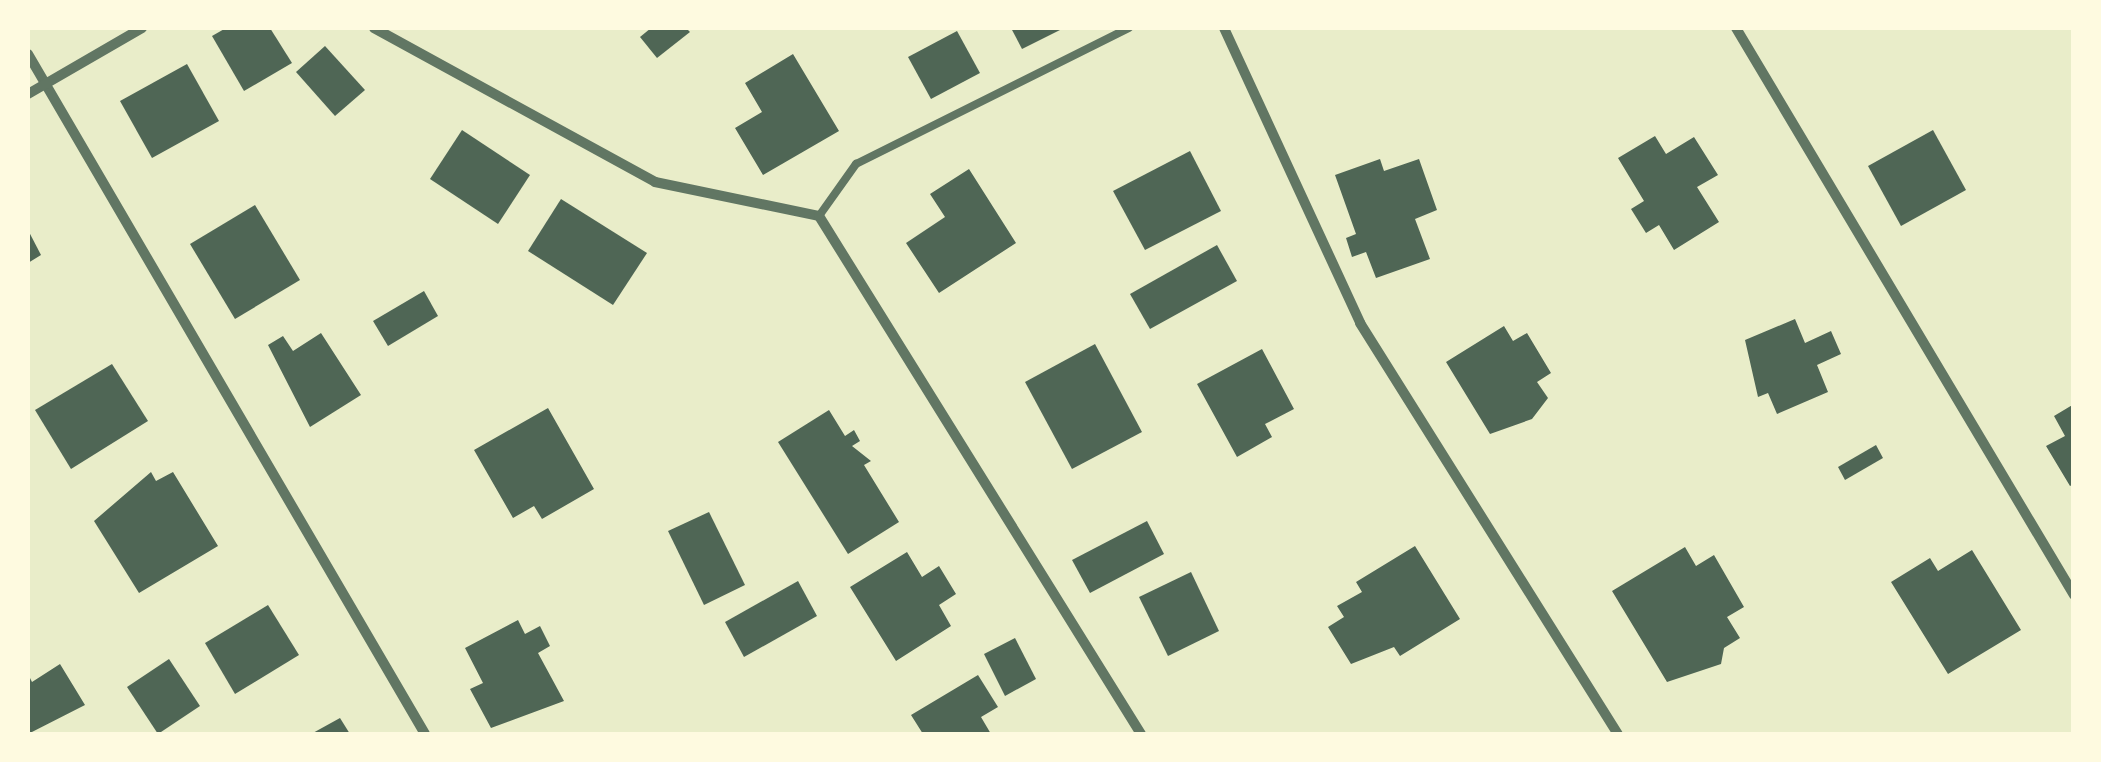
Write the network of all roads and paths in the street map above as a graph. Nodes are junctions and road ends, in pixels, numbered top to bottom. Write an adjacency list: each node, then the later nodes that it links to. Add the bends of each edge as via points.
1 (142, 28): 7 (street)
2 (374, 28): 9 (street, via 655,182)
3 (1129, 28): 9 (lane, via 856,164)
4 (1224, 28): 13 (street, via 1360,323)
5 (1736, 28): 10 (street)
6 (28, 54): 7 (street)
7 (45, 84): 8 (street); 11 (street)
8 (28, 94)
9 (819, 216): 12 (street)
10 (2074, 595)
11 (425, 734)
12 (1141, 734)
13 (1618, 734)

